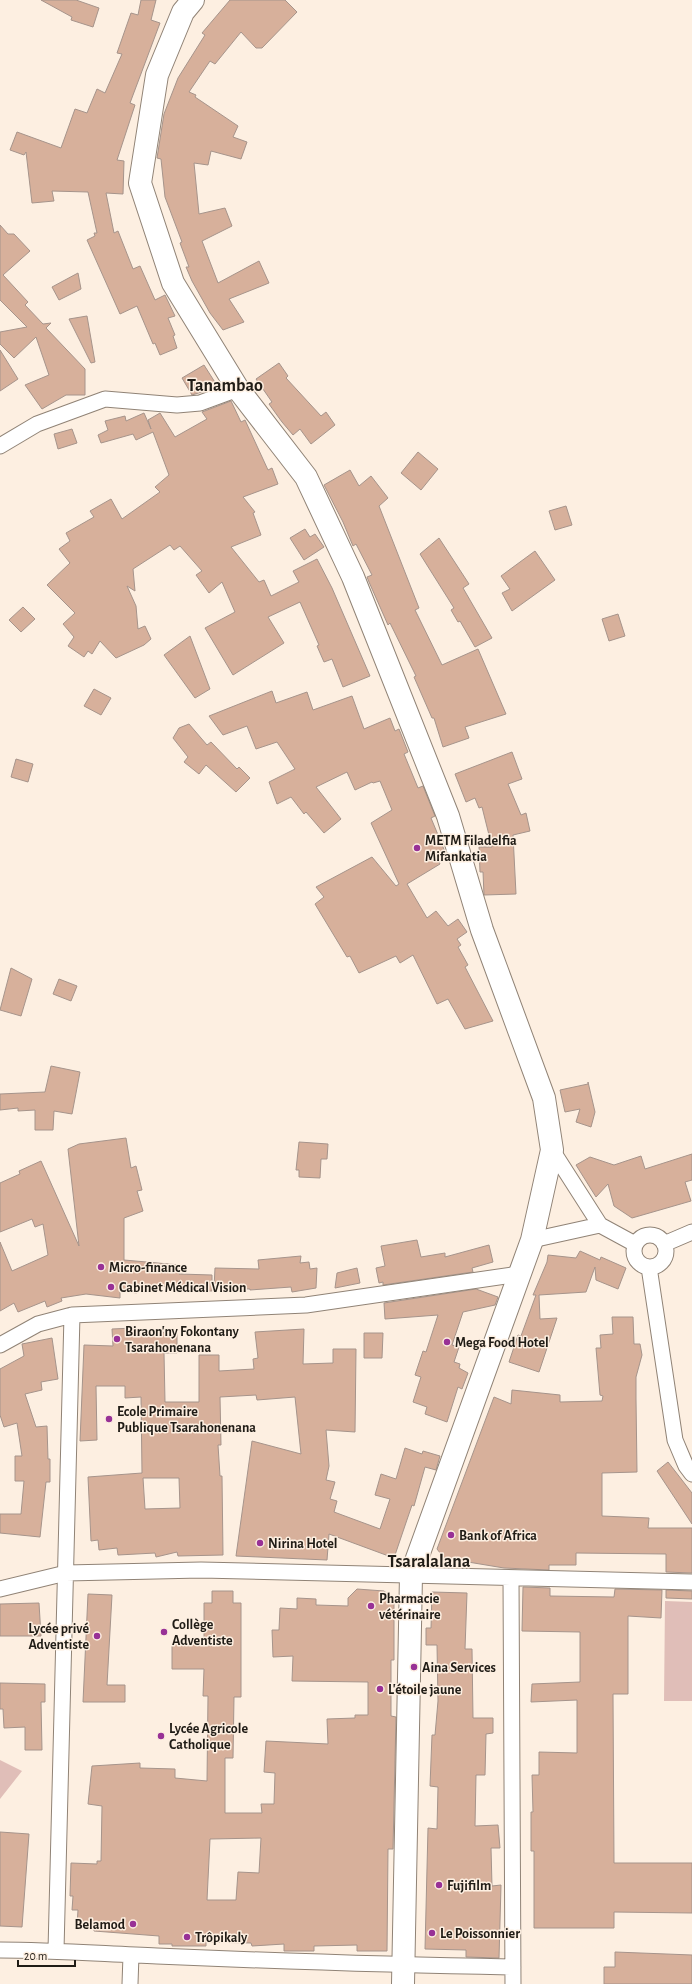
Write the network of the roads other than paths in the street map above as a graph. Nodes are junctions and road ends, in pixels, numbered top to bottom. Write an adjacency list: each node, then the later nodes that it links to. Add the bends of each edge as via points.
1 (187, 4): 2 (main road, via 157,75 140,183 173,283)
2 (238, 389): 3 (street, via 200,402 178,405 105,398 37,424); 4 (main road, via 306,477 353,577 448,816 482,930 544,1098)
3 (0, 446)
4 (552, 1150): 5 (street); 7 (main road)
5 (600, 1225): 7 (street); 8 (street)
6 (692, 1232): 9 (street)
7 (532, 1240): 11 (main road)
8 (635, 1244): 9 (street, via 644,1236 656,1236); 10 (street, via 634,1254 639,1263)
9 (664, 1244): 10 (street, via 665,1254 659,1264)
10 (649, 1267): 14 (street, via 675,1440)
11 (519, 1274): 12 (street, via 306,1305); 16 (main road)
12 (72, 1315): 13 (street, via 38,1324); 15 (street)
13 (0, 1345)
14 (692, 1474)
15 (66, 1573): 16 (street, via 201,1570); 19 (street); 21 (street)
16 (411, 1575): 17 (street); 24 (main road)
17 (511, 1578): 18 (street); 23 (street)
18 (692, 1582)
19 (0, 1589)
20 (0, 1950): 21 (street)
21 (56, 1950): 22 (street)
22 (131, 1955): 24 (street); 25 (street)
23 (513, 1967): 24 (street); 26 (street)
24 (403, 1975)
25 (130, 1984)
26 (513, 1984)

